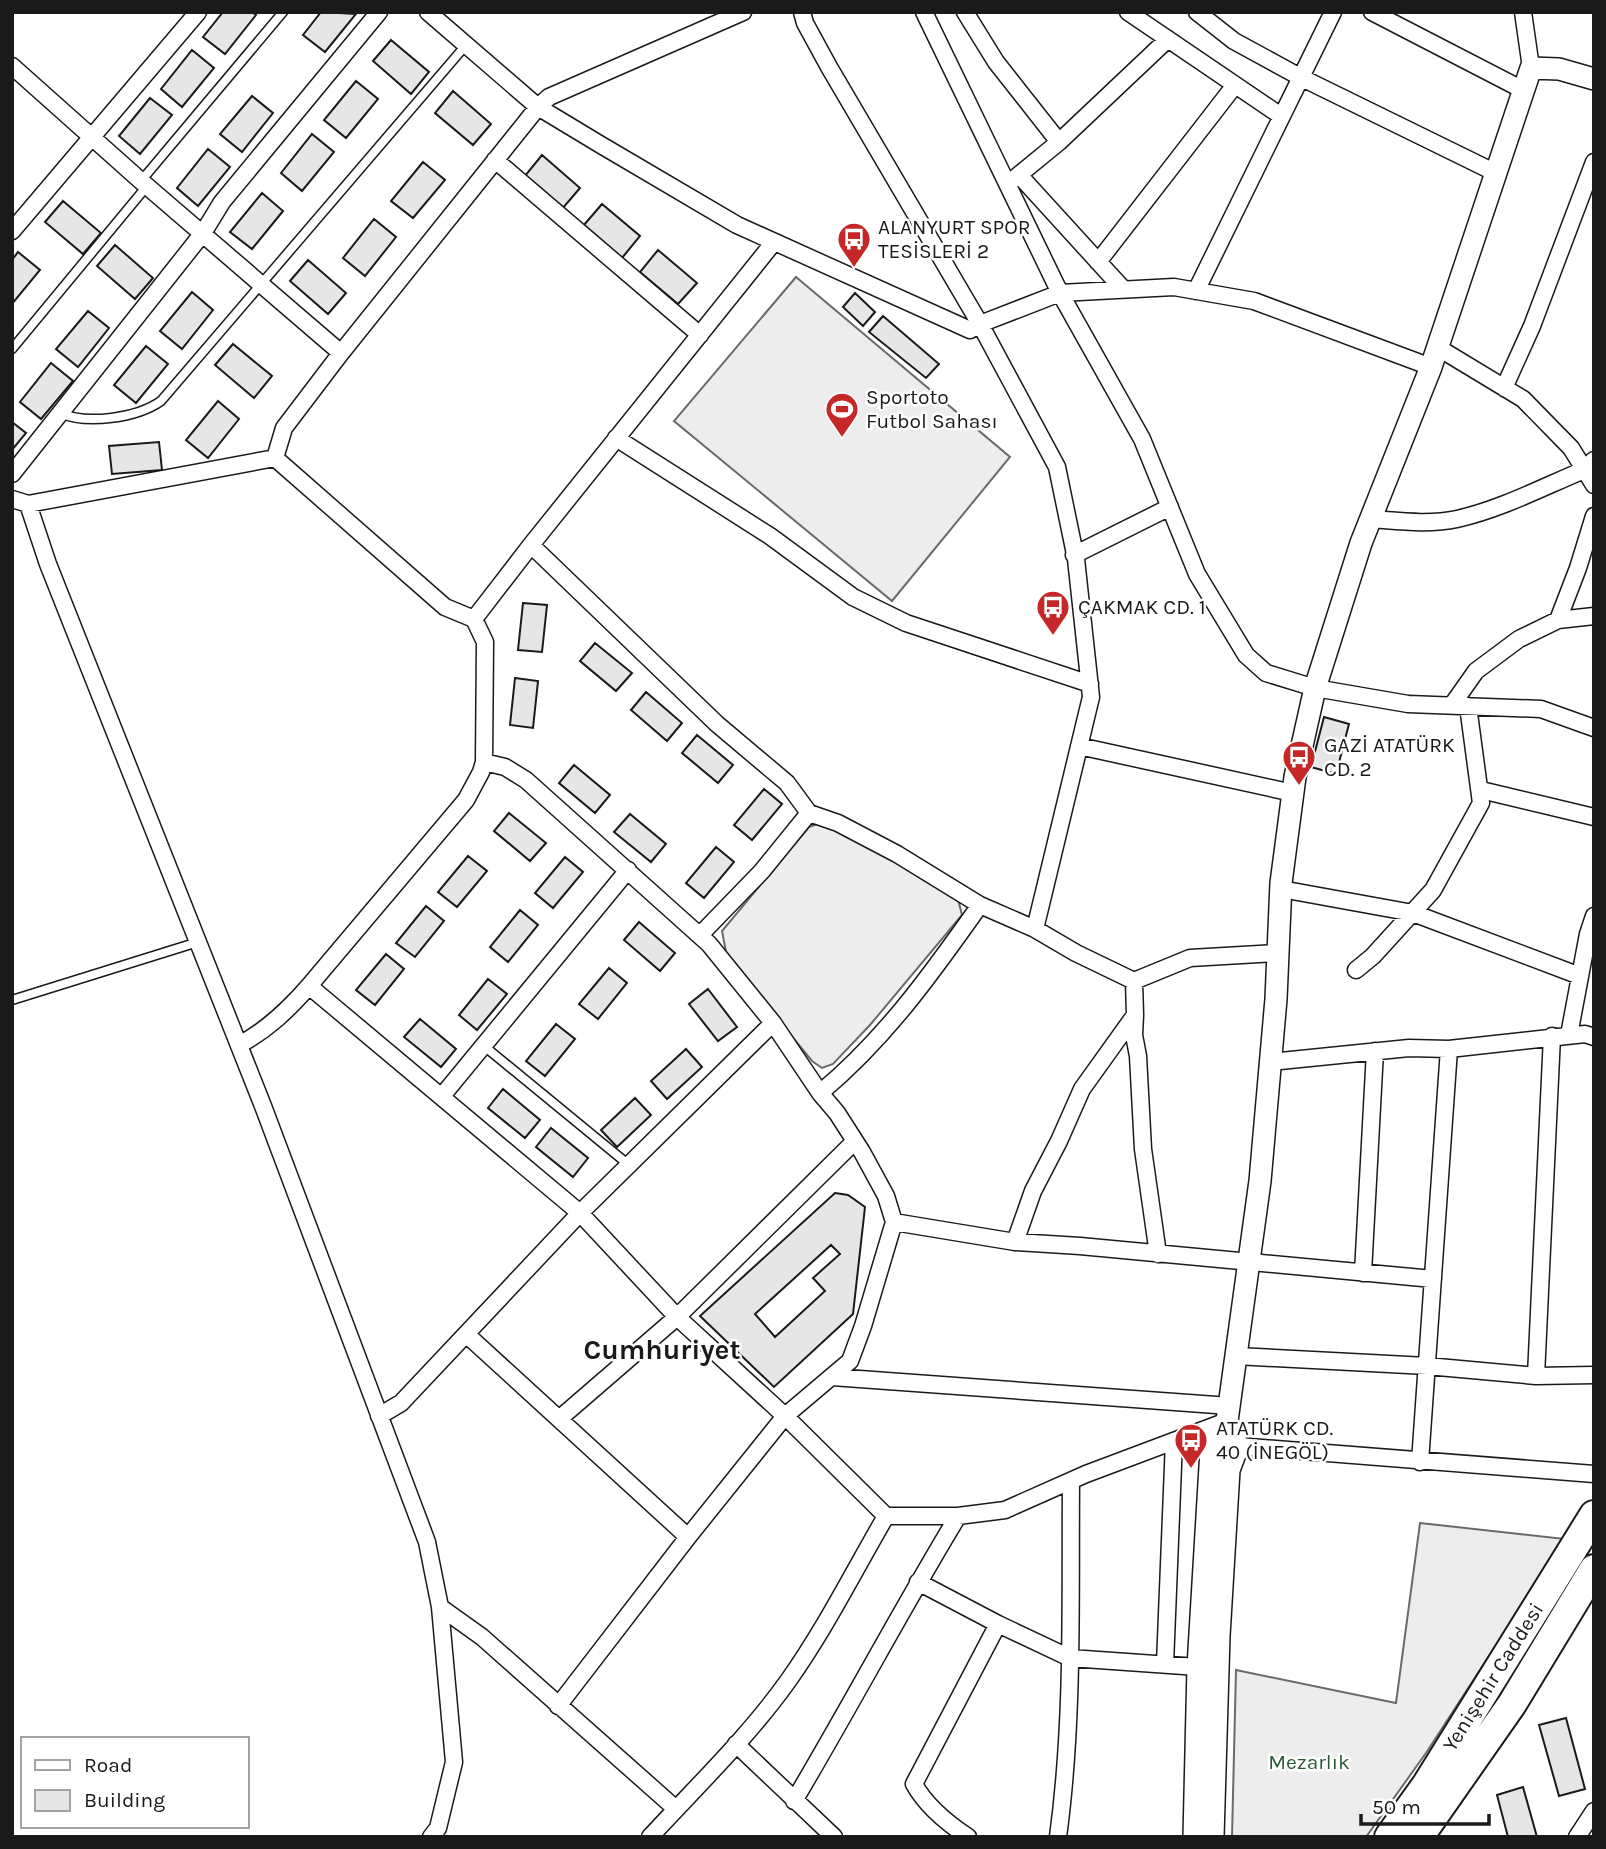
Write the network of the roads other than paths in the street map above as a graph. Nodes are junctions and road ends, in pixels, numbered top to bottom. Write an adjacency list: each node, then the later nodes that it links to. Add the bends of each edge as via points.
1 (198, 12): 24 (street)
2 (283, 12): 30 (lane)
3 (379, 12): 32 (street, via 222,202)
4 (428, 12): 15 (street)
5 (743, 12): 22 (street, via 549,97)
6 (802, 12): 39 (street, via 829,67)
7 (924, 12): 29 (street)
8 (965, 12): 25 (street, via 996,62)
9 (1128, 12): 14 (street)
10 (1197, 12): 18 (street, via 1234,41)
11 (1333, 12): 18 (street)
12 (1372, 12): 21 (street)
13 (1523, 12): 17 (street)
14 (1168, 39): 20 (street); 25 (street)
15 (466, 45): 22 (street); 35 (lane)
16 (12, 66): 24 (street)
17 (1531, 68): 19 (street, via 1559,69); 21 (street)
18 (1300, 77): 23 (street); 28 (street)
19 (1594, 79)
20 (1236, 85): 23 (street); 34 (street)
21 (1523, 90): 28 (street)
22 (538, 107): 26 (street); 33 (street, via 737,225)
23 (1282, 116): 37 (street)
24 (91, 137): 30 (street); 31 (street)
25 (1059, 142): 29 (street)
26 (495, 160): 40 (street); 42 (street)
27 (1594, 162): 44 (street)
28 (1496, 173): 43 (street)
29 (1014, 179): 34 (street); 38 (street)
30 (144, 183): 32 (street); 41 (lane)
31 (12, 232)
32 (203, 233): 35 (street); 45 (street)
33 (774, 242): 39 (street, via 970,330); 40 (street)
34 (1098, 262): 36 (street)
35 (261, 283): 42 (street); 45 (lane, via 152,407 127,416 74,419)
36 (1124, 290): 37 (street, via 1174,287); 38 (street)
37 (1196, 291): 43 (street, via 1254,301)
38 (1060, 293): 39 (street); 52 (street, via 1142,439)
39 (980, 324): 56 (street, via 1057,467)
40 (700, 335): 46 (street)
41 (12, 349)
42 (341, 353): 47 (street, via 284,428)
43 (1434, 357): 44 (street); 54 (street)
44 (1504, 388): 48 (street, via 1523,400)
45 (60, 413): 49 (street)
46 (616, 438): 55 (street); 60 (street, via 771,536 853,597 906,623)
47 (275, 458): 51 (street); 58 (street, via 445,607)
48 (1589, 465): 50 (street); 54 (street, via 1456,519 1415,523)
49 (12, 474)
50 (1594, 485)
51 (20, 502): 77 (street)
52 (1170, 507): 56 (street); 61 (street, via 1197,574 1246,655 1266,673)
53 (1594, 516): 59 (street)
54 (1370, 519): 61 (street)
55 (531, 545): 58 (street); 68 (street, via 717,724 787,783)
56 (1074, 555): 60 (street)
57 (1594, 616): 59 (street)
58 (474, 619): 65 (street, via 485,642)
59 (1558, 620): 62 (street, via 1519,639 1476,671)
60 (1090, 684): 64 (street)
61 (1315, 688): 62 (street, via 1408,704); 67 (street)
62 (1460, 706): 63 (street, via 1541,709); 66 (street)
63 (1594, 728)
64 (1079, 746): 67 (street); 75 (street)
65 (484, 762): 70 (street, via 526,779); 82 (street, via 466,800)
66 (1480, 790): 69 (street); 73 (street, via 1481,803 1433,890)
67 (1293, 793): 71 (street)
68 (809, 813): 72 (street, via 897,854); 76 (street)
69 (1594, 817)
70 (628, 870): 76 (street); 90 (street)
71 (1281, 889): 73 (street); 78 (street)
72 (980, 905): 75 (street); 94 (street, via 928,979 853,1065)
73 (1413, 913): 79 (street); 80 (street)
74 (1594, 916): 80 (street)
75 (1035, 929): 81 (street)
76 (700, 935): 85 (street)
77 (198, 942): 83 (lane); 89 (street)
78 (1278, 953): 81 (street, via 1190,958); 93 (street)
79 (1356, 970)
80 (1580, 976): 86 (street)
81 (1134, 981): 84 (street)
82 (309, 986): 89 (street, via 286,1012); 95 (street)
83 (12, 1000)
84 (1135, 1015): 100 (street, via 1082,1089 1033,1191); 101 (street, via 1143,1149)
85 (773, 1023): 94 (street); 97 (street)
86 (1569, 1035): 87 (street); 88 (street)
87 (1552, 1037): 91 (street); 110 (street)
88 (1594, 1037)
89 (239, 1045): 113 (street)
90 (484, 1046): 95 (street); 97 (lane)
91 (1449, 1049): 92 (street); 104 (street)
92 (1375, 1051): 93 (street); 103 (street)
93 (1270, 1062): 102 (street)
94 (820, 1093): 96 (street)
95 (442, 1096): 98 (street)
96 (855, 1141): 99 (street, via 886,1196); 105 (street)
97 (629, 1165): 98 (street)
98 (580, 1213): 105 (street); 106 (street)
99 (894, 1222): 100 (street); 111 (street, via 850,1362)
100 (1015, 1242): 101 (street)
101 (1158, 1254): 102 (street)
102 (1249, 1263): 103 (street); 107 (street)
103 (1363, 1273): 104 (street)
104 (1433, 1279): 108 (street)
105 (677, 1317): 114 (street); 115 (street)
106 (466, 1335): 113 (street, via 401,1403); 115 (street)
107 (1236, 1356): 108 (street); 112 (street)
108 (1427, 1366): 110 (street); 118 (street)
109 (1594, 1375): 110 (street)
110 (1536, 1376)
111 (832, 1377): 112 (street); 114 (street)
112 (1228, 1414): 116 (street); 117 (street); 131 (street, via 1211,1450)
113 (379, 1416): 127 (street, via 427,1542)
114 (785, 1416): 122 (street); 124 (street)
115 (559, 1419): 124 (street)
116 (1174, 1441): 120 (street); 130 (street)
117 (1238, 1446): 118 (street); 143 (street, via 1229,1470)
118 (1420, 1462): 119 (street)
119 (1594, 1474)
120 (1071, 1481): 123 (street, via 1005,1510); 129 (street)
121 (1594, 1515): 144 (highway, Yenişehir Caddesi, via 1427,1784)
122 (886, 1516): 123 (street); 133 (street, via 787,1681)
123 (958, 1517): 126 (street)
124 (688, 1537): 132 (street)
125 (1594, 1569): 145 (highway, Yenişehir Caddesi, via 1512,1704)
126 (918, 1582): 128 (street); 134 (street)
127 (440, 1606): 132 (street, via 482,1637); 137 (street, via 454,1762 438,1828)
128 (998, 1624): 129 (street); 140 (street, via 914,1783 944,1819)
129 (1070, 1658): 130 (street); 141 (street)
130 (1165, 1664): 131 (street)
131 (1198, 1667): 142 (street)
132 (558, 1706): 135 (street)
133 (736, 1744): 134 (street); 135 (street)
134 (794, 1801): 139 (street)
135 (676, 1809): 138 (street)
136 (1594, 1811): 146 (street)
137 (431, 1837)
138 (650, 1837)
139 (834, 1837)
140 (968, 1837)
141 (1058, 1837)
142 (1194, 1837)
143 (1213, 1837)
144 (1389, 1837)
145 (1419, 1837)
146 (1577, 1837)

